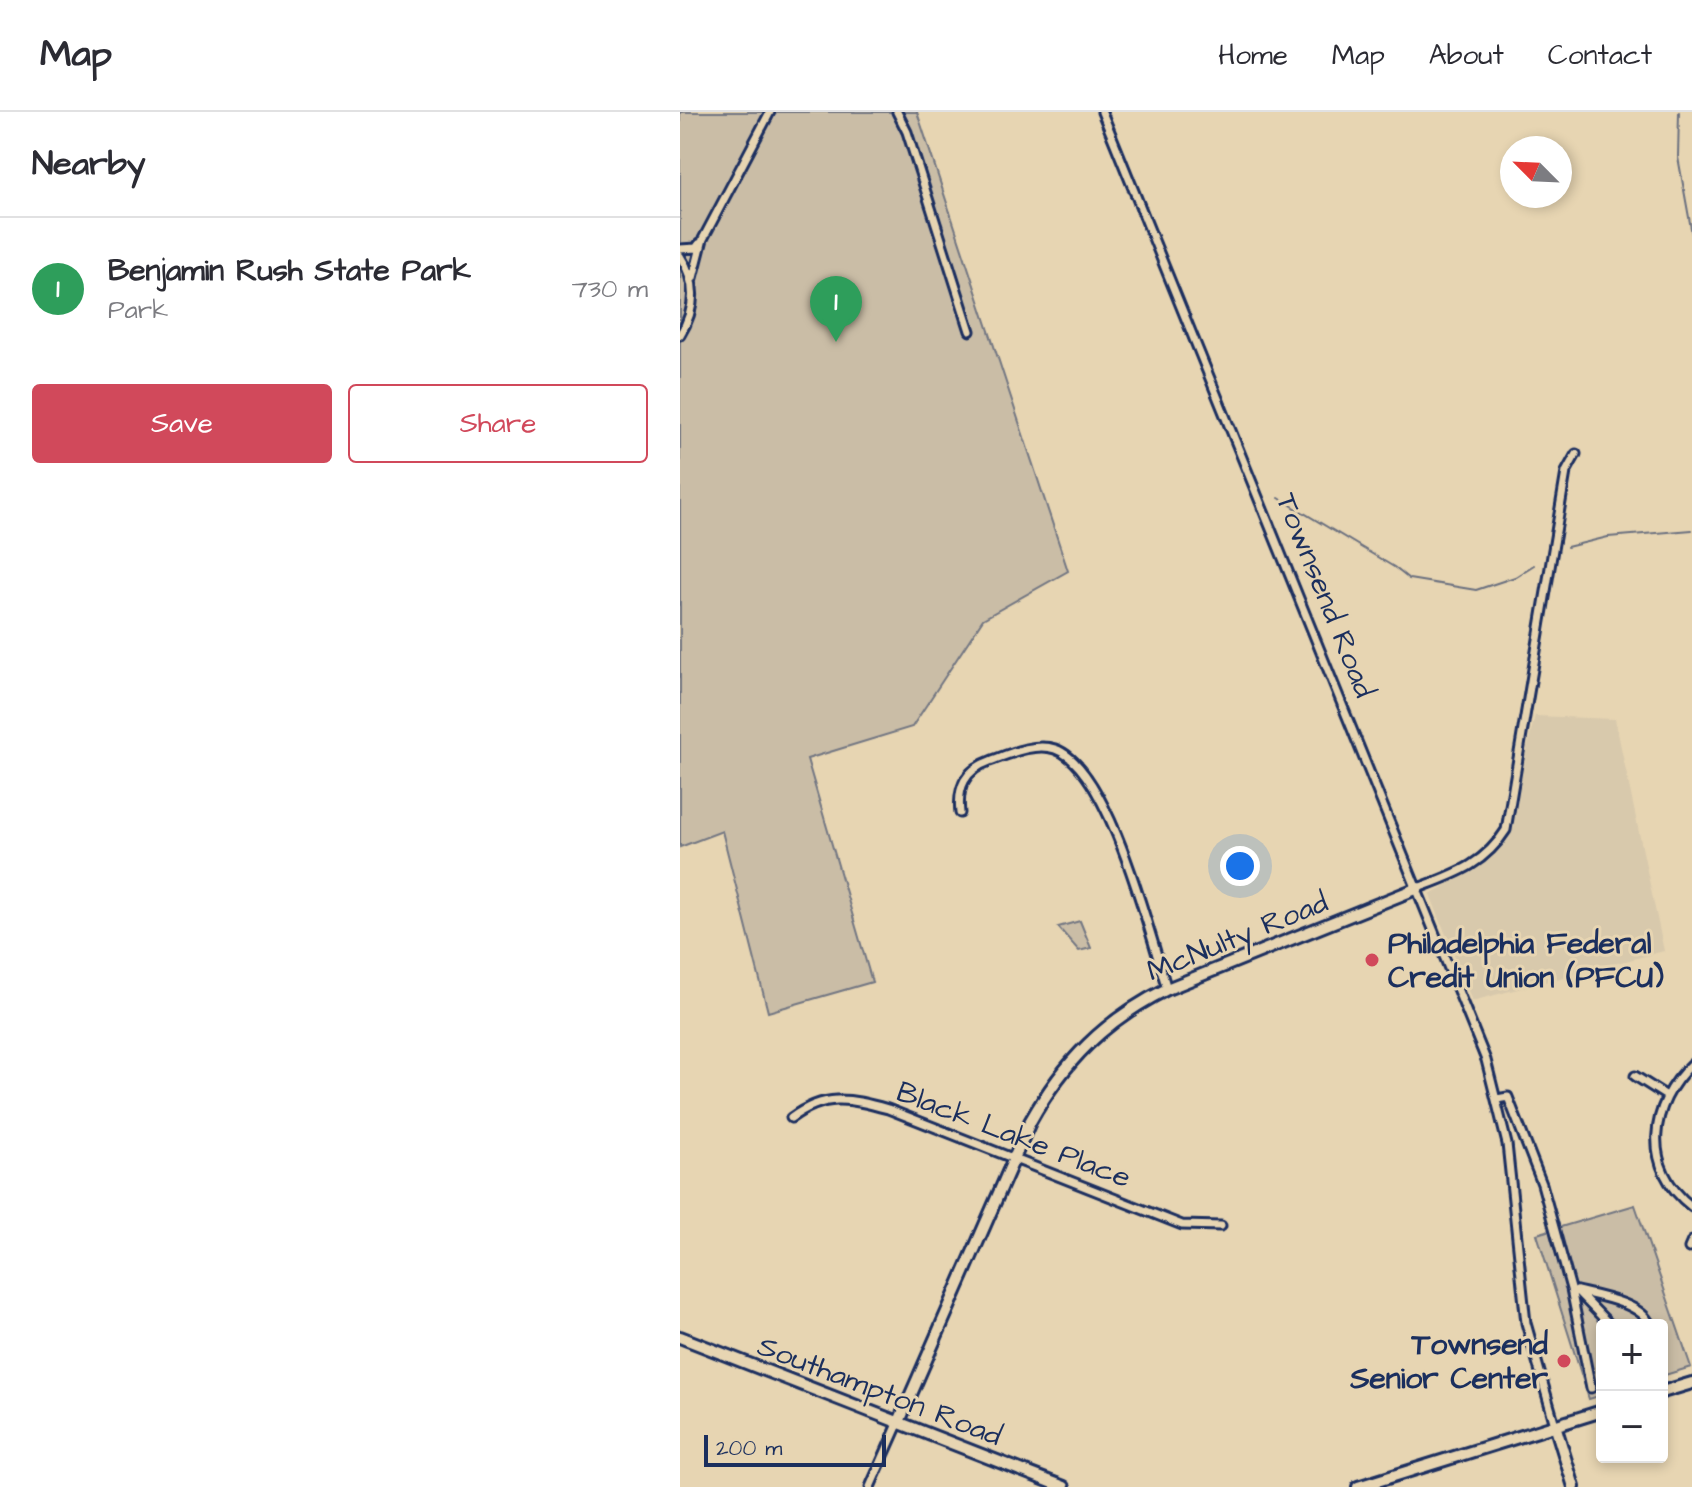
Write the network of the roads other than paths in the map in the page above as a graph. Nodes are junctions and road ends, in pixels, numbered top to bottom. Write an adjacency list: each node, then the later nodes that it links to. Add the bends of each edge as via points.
1 (770, 112): 4 (street)
2 (897, 112): 8 (street)
3 (1102, 112): 12 (street, Townsend Road)
4 (703, 239): 5 (street, via 696,248); 7 (street)
5 (680, 249)
6 (680, 256): 7 (street)
7 (693, 278): 9 (street, via 692,309)
8 (970, 331)
9 (680, 335)
10 (1576, 454): 12 (street, McNulty Road, via 1566,472 1506,830 1469,869)
11 (960, 813): 13 (street, via 960,785 987,762 1037,746 1067,755 1100,796 1118,838)
12 (1418, 888): 13 (street, McNulty Road); 17 (street, Townsend Road)
13 (1167, 989): 19 (street, McNulty Road, via 1135,1004 1080,1048 1047,1092)
14 (1692, 1064): 16 (street)
15 (1635, 1076): 16 (street)
16 (1665, 1095): 20 (street, via 1656,1131 1658,1154 1670,1182)
17 (1497, 1099): 22 (street, Townsend Road, via 1508,1097 1542,1184); 31 (street, Townsend Road, via 1515,1203 1526,1323)
18 (791, 1118): 19 (street, Black Lake Place, via 818,1102 859,1101)
19 (1014, 1160): 21 (street, Black Lake Place, via 1182,1225); 30 (street, McNulty Road)
20 (1692, 1207)
21 (1221, 1226)
22 (1574, 1290): 23 (street); 24 (street); 27 (street, Townsend Road)
23 (1604, 1319)
24 (1648, 1319)
25 (680, 1337): 30 (street, Southampton Road)
26 (1692, 1383): 28 (street)
27 (1591, 1388)
28 (1667, 1391)
29 (1596, 1413): 31 (street)
30 (898, 1424): 32 (street, McNulty Road); 33 (street, Southampton Road)
31 (1555, 1425): 34 (street); 35 (street, Townsend Road)
32 (870, 1487)
33 (1064, 1487)
34 (1358, 1487)
35 (1574, 1487)

